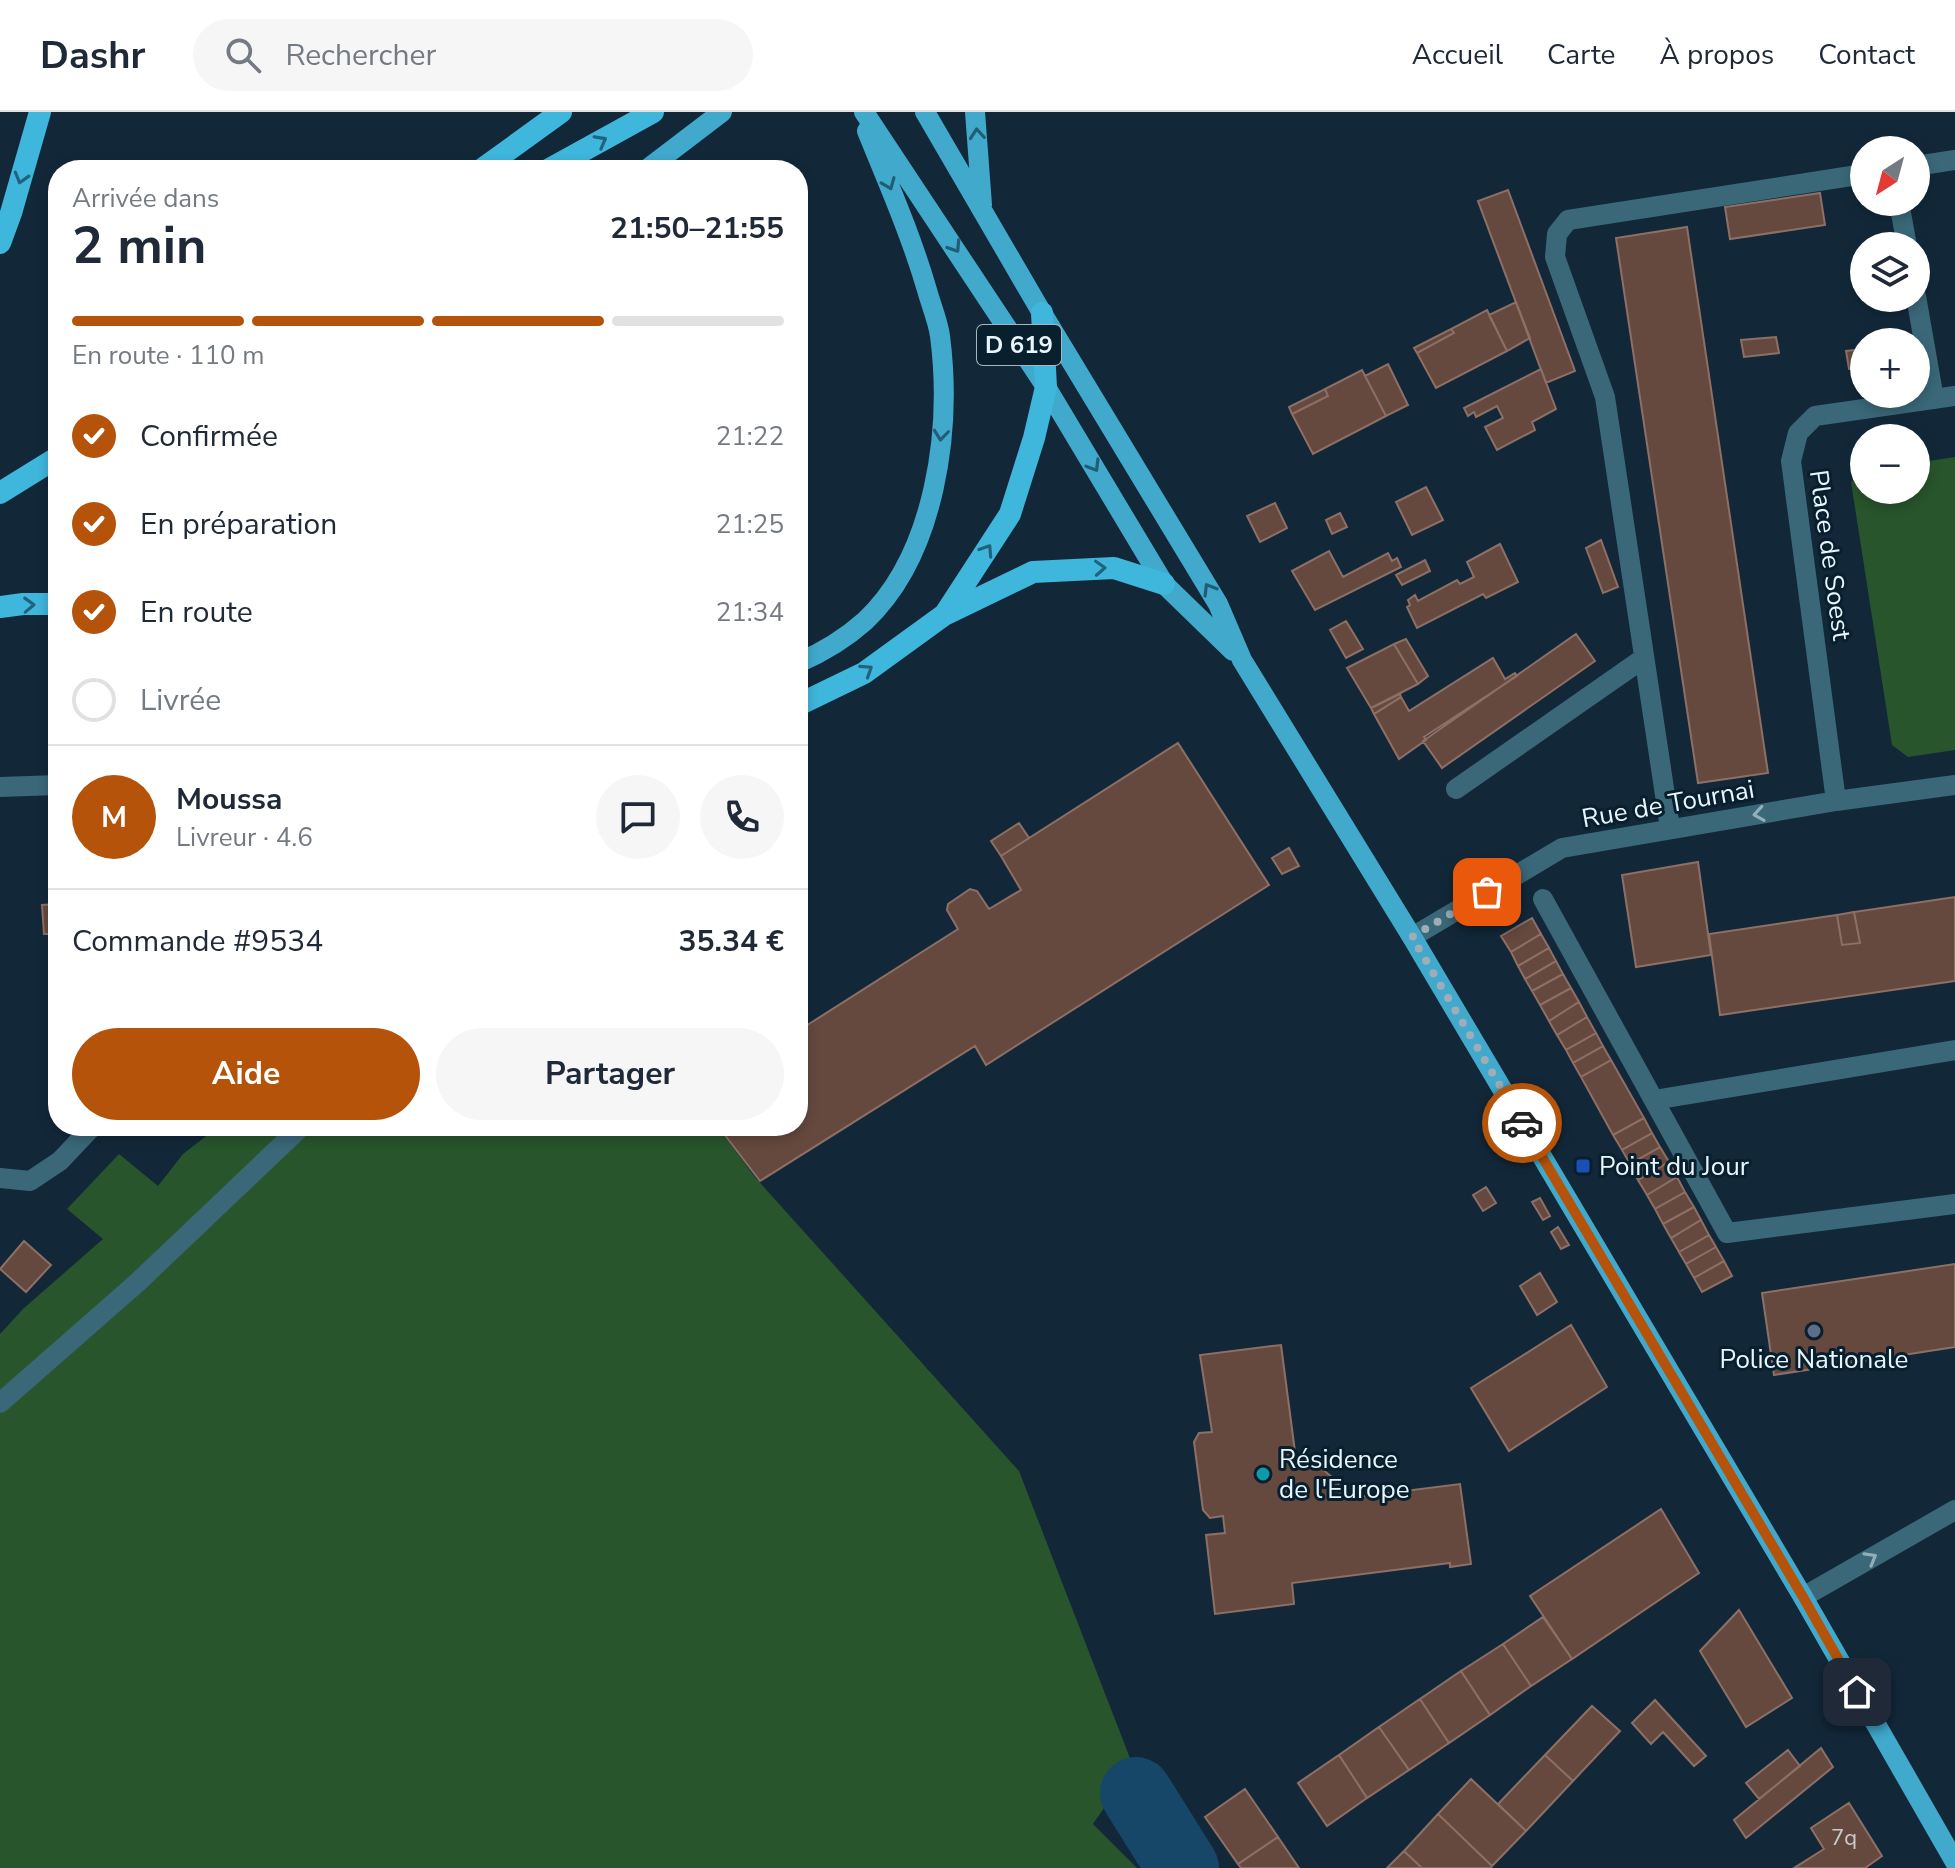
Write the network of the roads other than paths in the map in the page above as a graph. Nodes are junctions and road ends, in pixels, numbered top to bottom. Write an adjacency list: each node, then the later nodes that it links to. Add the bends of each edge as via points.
1 (40, 112): 15 (highway, one-way to 15)
2 (561, 112): 8 (highway)
3 (653, 112): 9 (highway, one-way to 3)
4 (722, 112): 10 (main road)
5 (862, 112): 18 (main road, D 619, one-way to 18); 27 (main road, one-way to 27, via 914,247 940,335 943,429 931,501 917,544 896,582 865,621)
6 (925, 112): 14 (main road, D 619)
7 (975, 112): 14 (main road, one-way to 7)
8 (495, 160)
9 (566, 160)
10 (659, 160)
11 (1955, 160): 12 (street)
12 (1930, 164)
13 (1850, 176): 28 (street, via 1568,220 1557,234 1555,257 1605,397)
14 (983, 213): 17 (main road, D 619)
15 (0, 243)
16 (1919, 312): 20 (street)
17 (1042, 313): 18 (highway); 29 (main road, D 619, one-way to 17, via 1218,604)
18 (1046, 387): 23 (main road, D 619, one-way to 23); 26 (highway, one-way to 18, via 1010,514)
19 (1955, 396): 20 (street, Place de Soest)
20 (1934, 399): 35 (street, Place de Soest, via 1815,416 1798,433 1791,461)
21 (48, 463): 22 (highway)
22 (0, 493)
23 (1164, 584): 26 (highway, one-way to 23, via 1033,572 1114,568); 29 (main road, D 619)
24 (48, 604): 25 (highway, one-way to 24)
25 (0, 607)
26 (944, 615): 30 (highway, one-way to 26, via 864,673)
27 (808, 658)
28 (1644, 658): 34 (street); 36 (street)
29 (1242, 660): 38 (main road, D 619)
30 (808, 700)
31 (48, 785): 33 (street)
32 (1955, 785): 35 (street, Rue de Tournai)
33 (0, 787)
34 (1456, 789)
35 (1836, 801): 36 (street, Rue de Tournai, one-way to 36)
36 (1670, 828): 38 (street, Rue de Tournai, via 1562,848)
37 (1543, 899): 40 (street)
38 (1412, 937): 47 (main road, D 619)
39 (1955, 1050): 40 (street)
40 (1654, 1100): 44 (street, via 1727,1233)
41 (84, 1136): 43 (street, via 30,1181)
42 (291, 1136): 45 (street)
43 (0, 1178)
44 (1955, 1204)
45 (0, 1403)
46 (1955, 1510): 47 (street, one-way to 46)
47 (1803, 1597): 48 (main road, D 619)
48 (1955, 1862)

